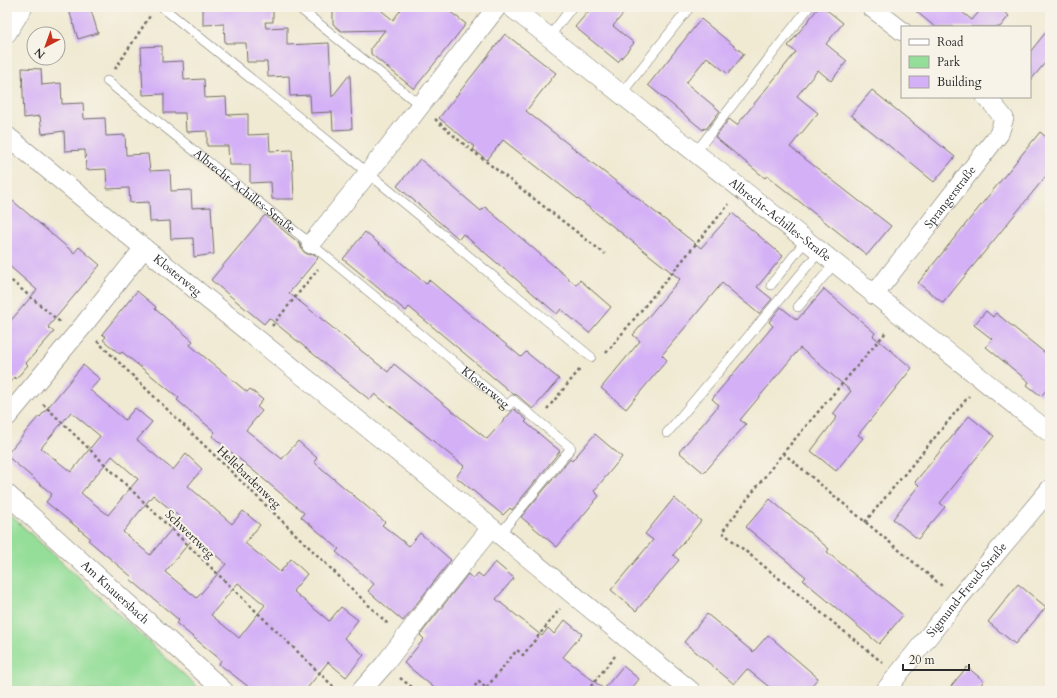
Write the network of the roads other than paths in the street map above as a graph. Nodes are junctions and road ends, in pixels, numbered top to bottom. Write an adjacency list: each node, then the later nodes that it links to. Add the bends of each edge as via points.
1 (23, 7): 11 (street)
2 (162, 7): 19 (lane)
3 (298, 7): 16 (lane)
4 (497, 7): 16 (street)
5 (511, 7): 12 (street, Albrecht-Achilles-Straße)
6 (572, 7): 12 (lane)
7 (690, 7): 14 (lane)
8 (809, 7): 18 (lane)
9 (871, 7): 10 (street)
10 (901, 30)
11 (7, 32)
12 (549, 37): 14 (street, Albrecht-Achilles-Straße)
13 (107, 81): 20 (lane, Albrecht-Achilles-Straße)
14 (621, 94): 18 (street, Albrecht-Achilles-Straße)
15 (987, 98): 25 (street, Sprangerstraße, via 1004,118 999,134)
16 (420, 105): 19 (street)
17 (7, 136): 22 (street, Klosterweg)
18 (695, 153): 21 (street, Albrecht-Achilles-Straße)
19 (368, 173): 20 (street); 27 (lane)
20 (311, 244): 33 (lane, Klosterweg, via 508,406 513,400 571,448)
21 (813, 246): 23 (street, Albrecht-Achilles-Straße); 24 (lane); 29 (lane)
22 (144, 248): 28 (street, Klosterweg); 33 (street, Klosterweg)
23 (835, 263): 25 (street, Albrecht-Achilles-Straße); 26 (lane)
24 (771, 284)
25 (874, 295): 30 (street, Albrecht-Achilles-Straße)
26 (798, 307)
27 (591, 357)
28 (7, 417)
29 (667, 433)
30 (1050, 433)
31 (1050, 489): 37 (street, Sigmund-Freud-Straße)
32 (7, 494): 34 (street, Am Knauersbach)
33 (495, 532): 35 (street, Klosterweg, via 428,607); 36 (street, Klosterweg)
34 (224, 691)
35 (361, 691)
36 (690, 691)
37 (884, 691)

